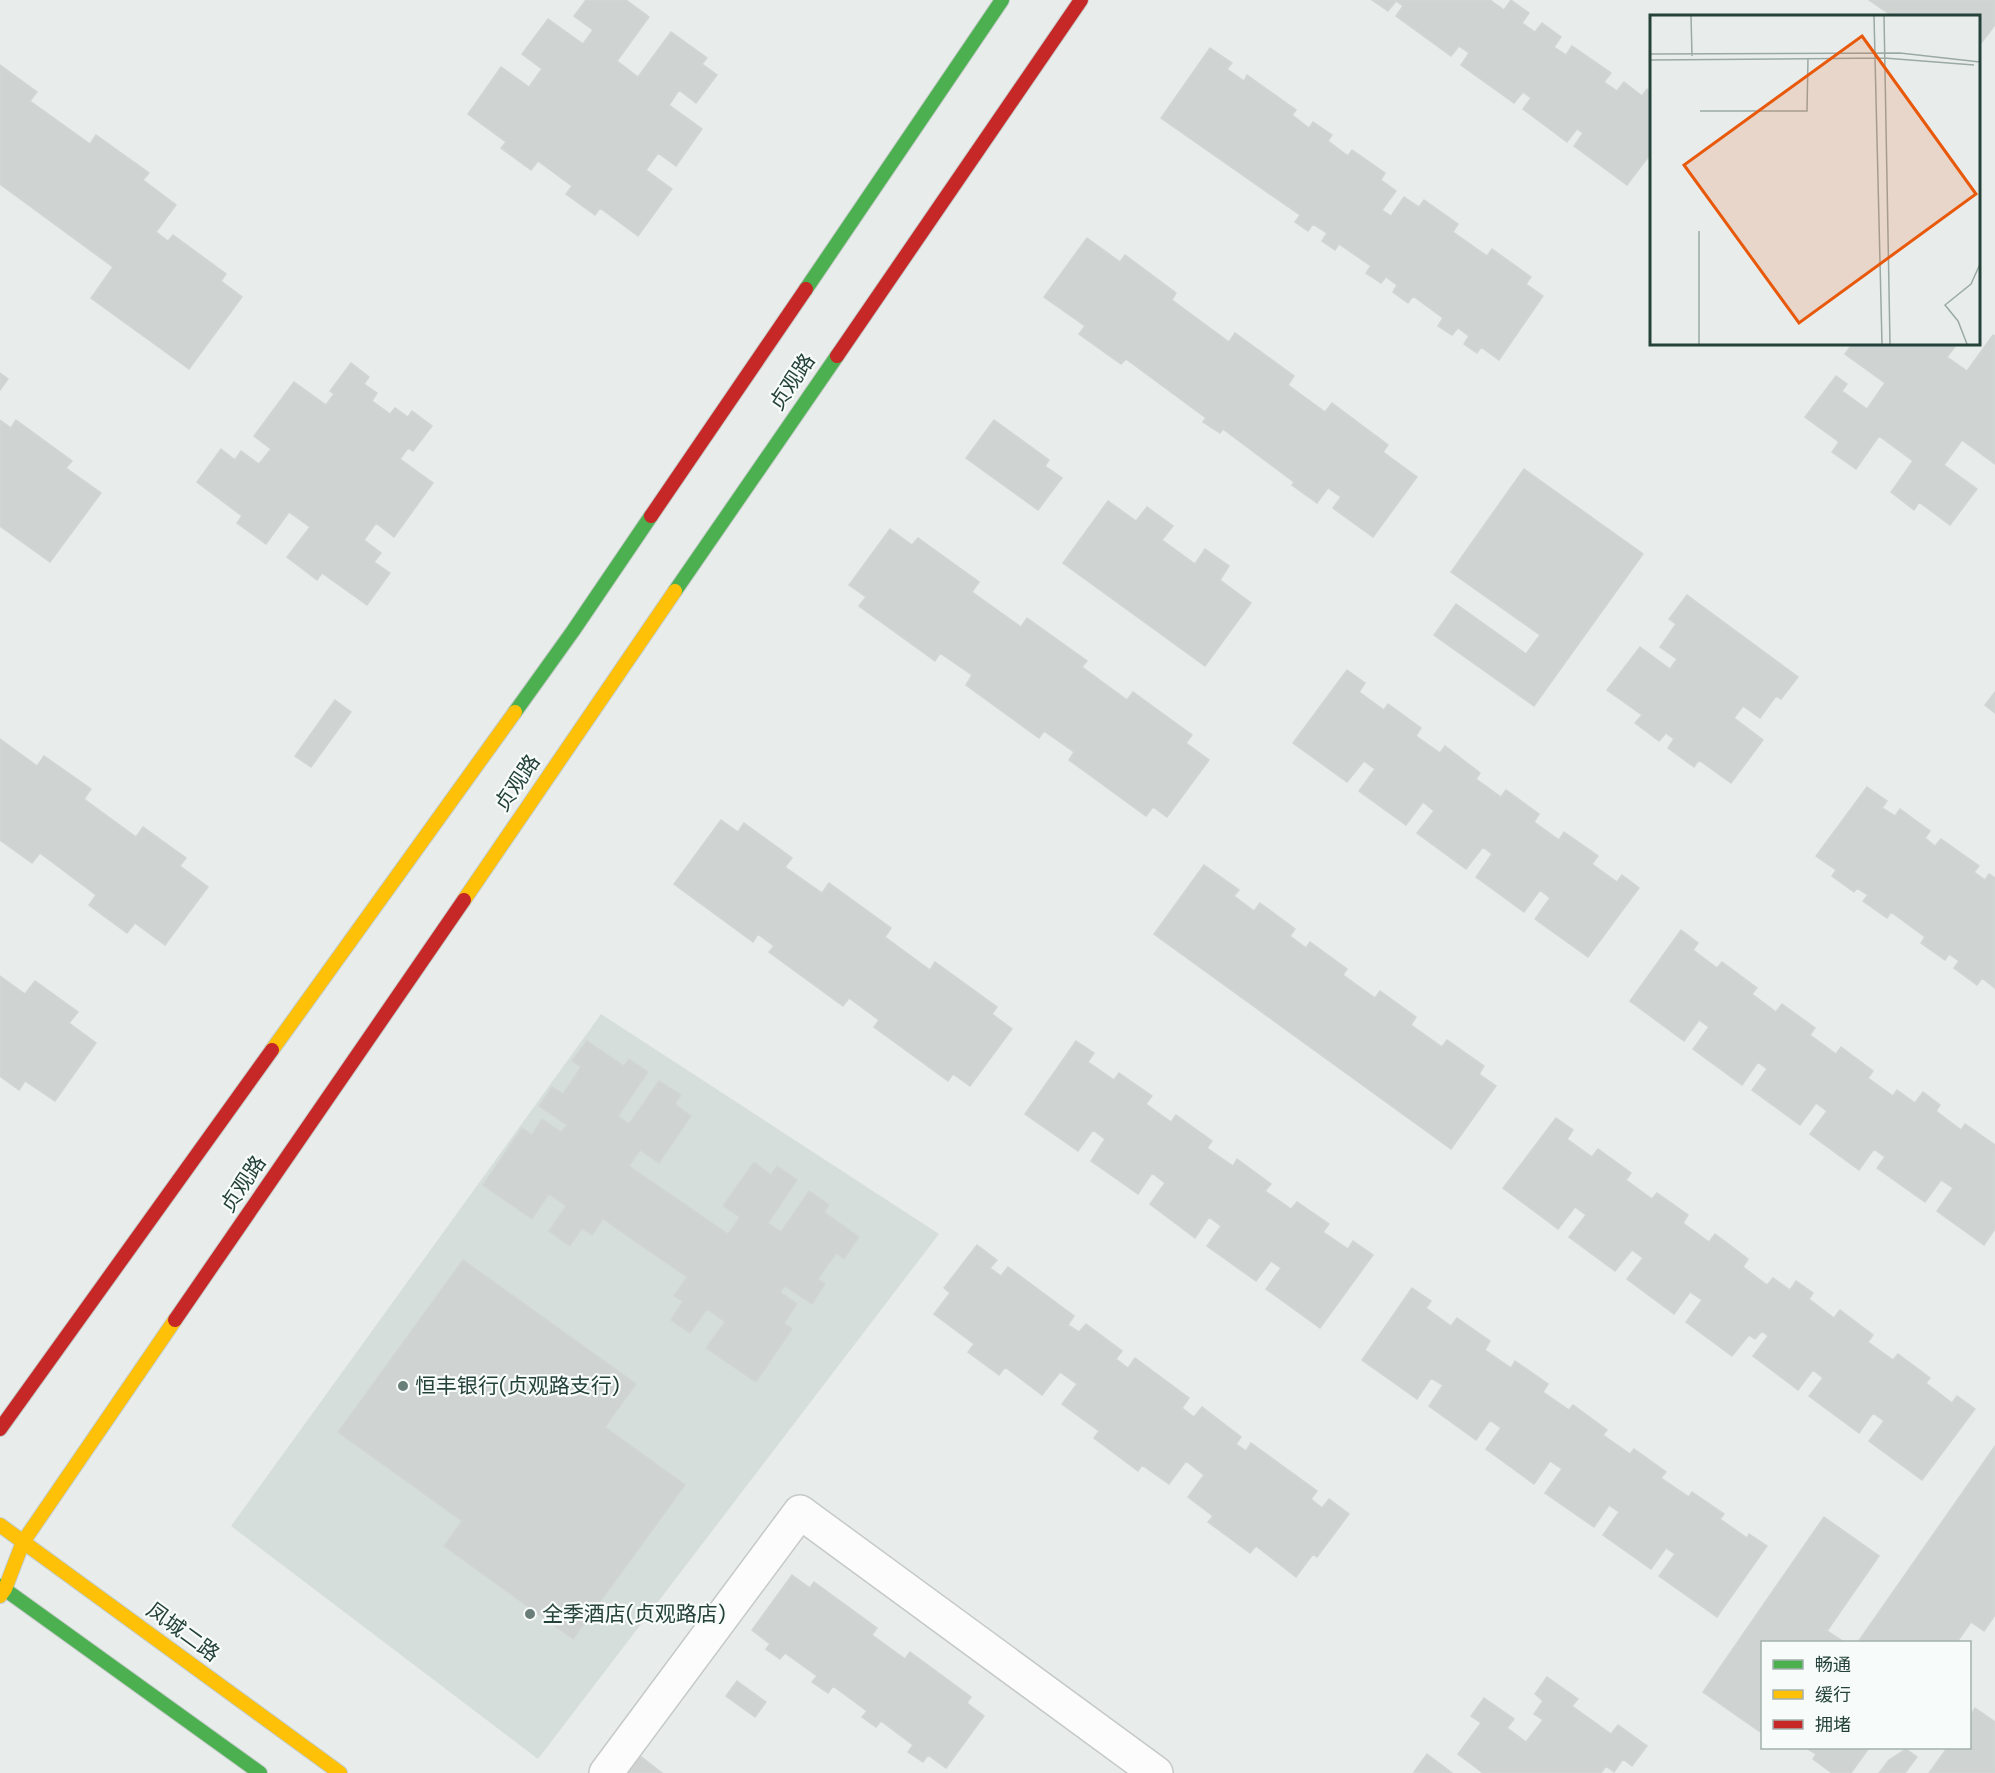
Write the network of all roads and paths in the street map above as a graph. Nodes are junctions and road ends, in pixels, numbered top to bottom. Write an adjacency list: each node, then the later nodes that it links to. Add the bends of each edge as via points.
1 (1002, 0): 3 (main road, 贞观路, via 573,631)
2 (1081, 0): 5 (main road, 贞观路)
3 (0, 1429)
4 (0, 1525): 5 (main road, 凤城二路)
5 (23, 1542): 6 (main road, 贞观路); 8 (main road, 凤城二路)
6 (2, 1590): 7 (main road)
7 (260, 1773)
8 (340, 1773)
9 (606, 1773): 10 (street, via 800,1512)
10 (1156, 1773)

